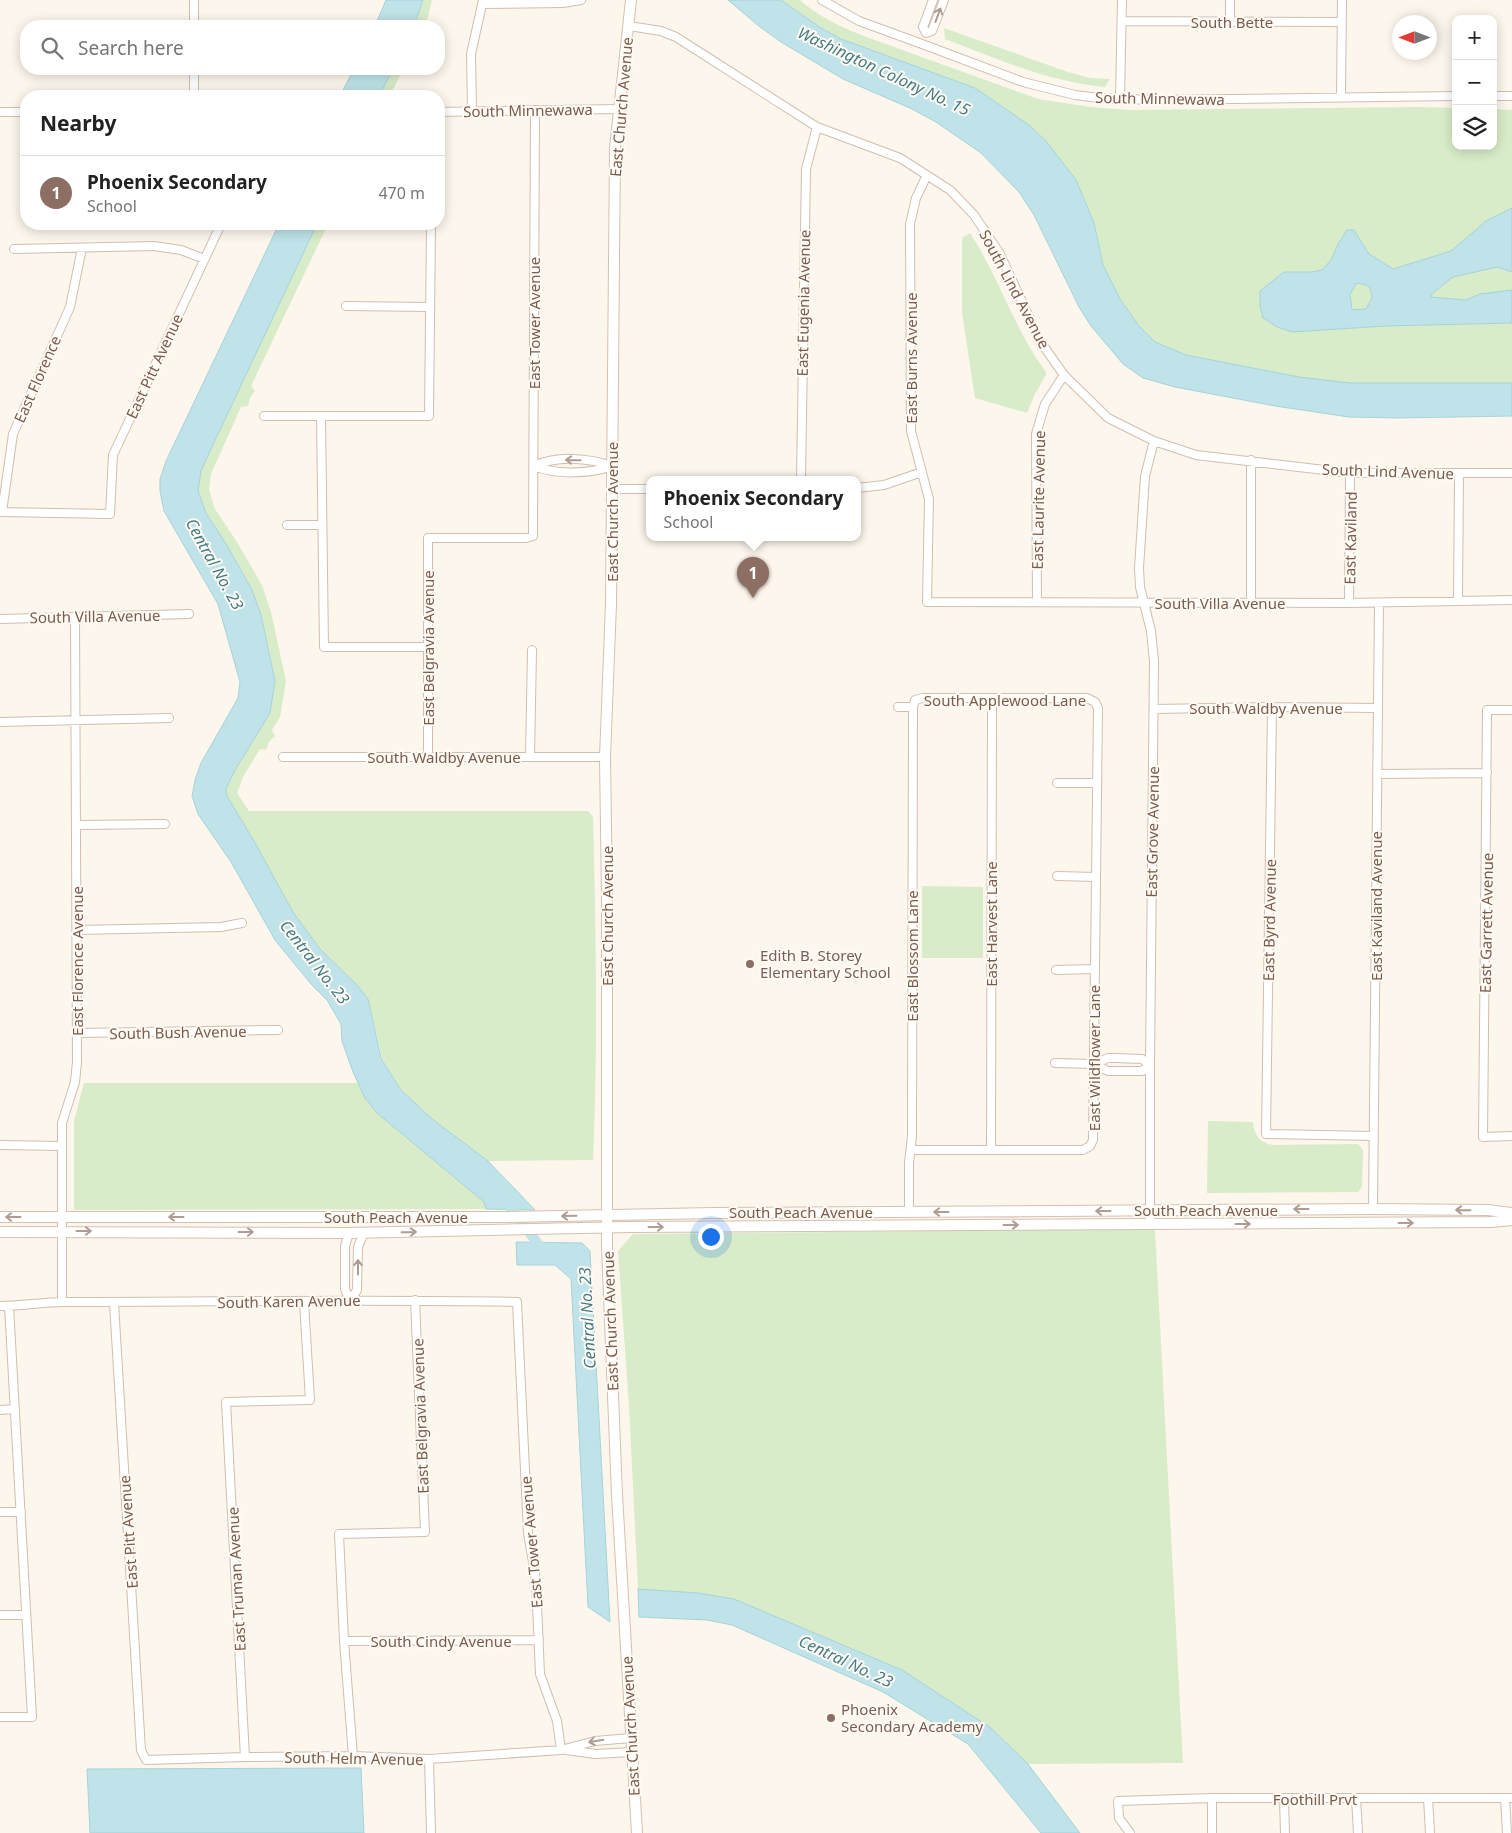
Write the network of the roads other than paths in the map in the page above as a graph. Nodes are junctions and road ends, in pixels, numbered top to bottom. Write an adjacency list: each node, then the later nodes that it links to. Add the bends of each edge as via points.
1 (194, 0): 11 (street)
2 (581, 0): 10 (street, via 563,3)
3 (631, 0): 15 (street, East Church Avenue)
4 (822, 0): 17 (street, South Minnewawa, via 859,21)
5 (933, 0): 16 (street, via 923,27)
6 (944, 0): 16 (street, one-way to 6, via 932,31)
7 (1122, 0): 12 (street)
8 (1230, 0): 13 (street)
9 (1342, 0): 14 (street)
10 (483, 2): 27 (street, via 471,54)
11 (194, 20)
12 (1122, 21): 13 (street, South Bette); 24 (street)
13 (1230, 22): 14 (street, South Bette)
14 (1341, 22): 23 (street)
15 (628, 26): 25 (street, East Church Avenue); 31 (street, South Lind Avenue, via 676,37)
16 (926, 33): 17 (street)
17 (922, 44): 24 (street, South Minnewawa, via 1049,90)
18 (194, 75): 19 (street)
19 (194, 90)
20 (1452, 96): 23 (street, South Minnewawa)
21 (1497, 96): 22 (street)
22 (1512, 96)
23 (1341, 97): 24 (street, South Minnewawa)
24 (1120, 100)
25 (618, 109): 26 (street, South Minnewawa); 46 (street, East Church Avenue, via 614,192)
26 (535, 110): 27 (street, South Minnewawa); 45 (street, East Tower Avenue)
27 (472, 111): 30 (street, South Minnewawa)
28 (0, 112): 29 (street)
29 (20, 112)
30 (445, 112)
31 (817, 128): 32 (street, South Lind Avenue, via 900,158); 51 (street, East Eugenia Avenue, via 806,169)
32 (927, 175): 40 (street, South Lind Avenue, via 950,190 974,215 1000,254 1040,341); 47 (street, East Burns Avenue, via 916,198 910,224 912,431)
33 (218, 230): 37 (street, East Pitt Avenue)
34 (431, 230): 39 (street)
35 (82, 248): 36 (street); 37 (street, via 162,247); 55 (street, East Florence, via 70,308 12,434)
36 (14, 249)
37 (204, 259): 55 (street, East Pitt Avenue, via 113,455 110,514)
38 (346, 306): 39 (street)
39 (430, 307): 42 (street, via 429,416)
40 (1064, 376): 43 (street, South Lind Avenue, via 1108,418); 62 (street, East Laurite Avenue, via 1045,404 1036,434)
41 (264, 416): 42 (street)
42 (321, 416): 57 (street)
43 (1154, 441): 44 (street, South Lind Avenue, via 1196,455); 64 (street, East Grove Avenue, via 1145,476 1139,568)
44 (1252, 460): 48 (street, South Lind Avenue); 63 (street)
45 (534, 466): 46 (street, via 546,471 597,472); 58 (street, East Tower Avenue, via 533,536)
46 (612, 466): 54 (street, East Church Avenue)
47 (922, 472): 53 (street, via 884,485); 61 (street, East Burns Avenue, via 929,499)
48 (1350, 473): 49 (street, South Lind Avenue); 65 (street, East Kaviland)
49 (1459, 473): 50 (street, South Lind Avenue); 59 (street)
50 (1512, 473)
51 (801, 476)
52 (646, 488): 54 (street)
53 (861, 488)
54 (612, 489): 85 (street, East Church Avenue)
55 (1, 512)
56 (287, 525): 57 (street)
57 (322, 525): 70 (street, via 324,647)
58 (428, 538): 70 (street, East Belgravia Avenue)
59 (1458, 600): 60 (street, South Villa Avenue); 66 (street, South Villa Avenue)
60 (1512, 600)
61 (927, 602): 62 (street, South Villa Avenue)
62 (1037, 602): 64 (street, South Villa Avenue)
63 (1250, 602): 64 (street, South Villa Avenue); 65 (street, South Villa Avenue)
64 (1145, 603): 78 (street, East Grove Avenue, via 1154,662)
65 (1349, 603): 66 (street, South Villa Avenue)
66 (1379, 603): 77 (street, East Kaviland Avenue)
67 (189, 614): 68 (street, South Villa Avenue)
68 (75, 617): 69 (street, South Villa Avenue); 82 (street, East Florence Avenue)
69 (0, 619)
70 (428, 647): 84 (street, East Belgravia Avenue)
71 (532, 650): 86 (street)
72 (992, 698): 73 (street, South Applewood Lane, via 1087,698); 74 (street, South Applewood Lane, via 923,698); 111 (street, East Harvest Lane)
73 (1095, 702): 90 (street, East Wildflower Lane, via 1098,708)
74 (914, 704): 75 (street, South Applewood Lane); 110 (street, East Blossom Lane)
75 (898, 707)
76 (1272, 707): 77 (street, South Waldby Avenue); 78 (street, South Waldby Avenue); 106 (street, East Byrd Avenue, via 1266,1134)
77 (1378, 708): 88 (street, East Kaviland Avenue)
78 (1154, 709): 104 (street, East Grove Avenue)
79 (1512, 710): 87 (street, East Garrett Avenue, via 1487,710)
80 (169, 718): 82 (street)
81 (0, 722): 82 (street)
82 (76, 722): 92 (street, East Florence Avenue)
83 (283, 757): 84 (street, South Waldby Avenue)
84 (428, 757): 86 (street, South Waldby Avenue)
85 (605, 757): 86 (street, South Waldby Avenue); 117 (street, East Church Avenue)
86 (530, 758)
87 (1487, 773): 88 (street); 107 (street, East Garrett Avenue, via 1484,1137)
88 (1377, 774): 106 (street, East Kaviland Avenue)
89 (1057, 783): 90 (street)
90 (1097, 783): 94 (street, East Wildflower Lane)
91 (165, 824): 92 (street)
92 (77, 825): 96 (street, East Florence Avenue)
93 (1057, 876): 94 (street)
94 (1096, 877): 97 (street, East Wildflower Lane)
95 (242, 923): 96 (street, via 221,927)
96 (78, 930): 100 (street, East Florence Avenue)
97 (1094, 969): 98 (street, East Wildflower Lane); 103 (street, East Wildflower Lane)
98 (1056, 970)
99 (278, 1030): 100 (street, South Bush Avenue)
100 (77, 1033): 109 (street, East Florence Avenue, via 75,1082 62,1123)
101 (1127, 1059): 103 (street, via 1108,1058); 104 (street, via 1142,1059); 105 (street, via 1122,1065)
102 (1055, 1063): 103 (street)
103 (1094, 1064): 105 (street, via 1108,1071); 111 (street, East Wildflower Lane, via 1094,1140 1090,1146 1083,1150)
104 (1150, 1065): 105 (street, via 1142,1072); 113 (street, East Grove Avenue)
105 (1126, 1072)
106 (1374, 1136): 112 (street, East Kaviland Avenue)
107 (1512, 1136)
108 (0, 1145): 109 (street)
109 (61, 1146): 119 (street, East Florence Avenue)
110 (911, 1150): 111 (street); 115 (street, East Blossom Lane)
111 (990, 1150)
112 (1373, 1208): 113 (street, South Peach Avenue, one-way to 113); 116 (street, South Peach Avenue, one-way to 112, via 1488,1210)
113 (1150, 1210): 115 (street, South Peach Avenue, one-way to 115); 122 (street, East Grove Avenue)
114 (855, 1212): 115 (street, South Peach Avenue); 117 (street, South Peach Avenue); 123 (street, via 854,1217 845,1221 774,1222)
115 (909, 1212)
116 (1512, 1214)
117 (607, 1216): 120 (street, South Peach Avenue, one-way to 120); 124 (street, East Church Avenue)
118 (0, 1217): 119 (street, South Peach Avenue, one-way to 118)
119 (61, 1217): 120 (street, South Peach Avenue, one-way to 119); 125 (street, East Florence Avenue)
120 (444, 1217): 127 (street, via 425,1222 359,1224)
121 (1512, 1220): 122 (street, South Peach Avenue, one-way to 121)
122 (1150, 1224): 123 (street, South Peach Avenue, one-way to 122)
123 (749, 1227): 124 (street, South Peach Avenue, one-way to 123)
124 (607, 1228): 128 (street, South Peach Avenue, one-way to 124); 146 (street, East Church Avenue, via 616,1495)
125 (61, 1231): 126 (street, South Peach Avenue); 127 (street, South Peach Avenue, one-way to 127); 131 (street, East Florence Avenue)
126 (0, 1232)
127 (349, 1233): 128 (street, South Peach Avenue); 130 (street, via 345,1246 345,1289)
128 (364, 1233): 130 (street, one-way to 128, via 358,1290 358,1247)
129 (415, 1300): 130 (street, South Karen Avenue); 133 (street, South Karen Avenue); 144 (street, East Belgravia Avenue, via 425,1532 339,1534)
130 (350, 1301): 132 (street, South Karen Avenue)
131 (62, 1302): 134 (street, South Karen Avenue); 136 (street, South Karen Avenue)
132 (304, 1302): 134 (street, South Karen Avenue); 150 (street, East Truman Avenue, via 310,1400 226,1402)
133 (517, 1302): 143 (street, East Tower Avenue, via 528,1533 536,1580)
134 (114, 1303): 152 (street, East Pitt Avenue, via 141,1750)
135 (0, 1306): 136 (street, South Karen Avenue)
136 (9, 1306): 138 (street)
137 (0, 1410): 138 (street)
138 (15, 1410): 140 (street)
139 (0, 1512): 140 (street)
140 (21, 1512): 142 (street)
141 (0, 1615): 142 (street)
142 (26, 1615): 145 (street, via 32,1717)
143 (539, 1640): 144 (street, South Cindy Avenue); 147 (street, East Tower Avenue, via 540,1674 557,1721)
144 (344, 1641): 149 (street)
145 (0, 1718)
146 (631, 1738): 147 (street, South Helm Avenue, one-way to 147, via 595,1741); 148 (street, East Church Avenue)
147 (561, 1750): 148 (street, South Helm Avenue, via 596,1754); 151 (street, South Helm Avenue)
148 (632, 1752): 159 (street, East Church Avenue)
149 (353, 1756): 150 (street, South Helm Avenue); 151 (street, South Helm Avenue)
150 (245, 1757): 152 (street, South Helm Avenue)
151 (429, 1759): 158 (street)
152 (146, 1760)
153 (1212, 1798): 157 (street, Foothill Prvt); 160 (street, Foothill Prvt, via 1118,1801 1119,1818); 161 (street)
154 (1356, 1798): 155 (street, Foothill Prvt); 157 (street, Foothill Prvt); 163 (street)
155 (1428, 1798): 156 (street, Foothill Prvt); 164 (street)
156 (1509, 1798): 165 (street)
157 (1284, 1799): 162 (street)
158 (431, 1833)
159 (637, 1833)
160 (1130, 1833)
161 (1212, 1833)
162 (1285, 1833)
163 (1358, 1833)
164 (1430, 1833)
165 (1507, 1833)

